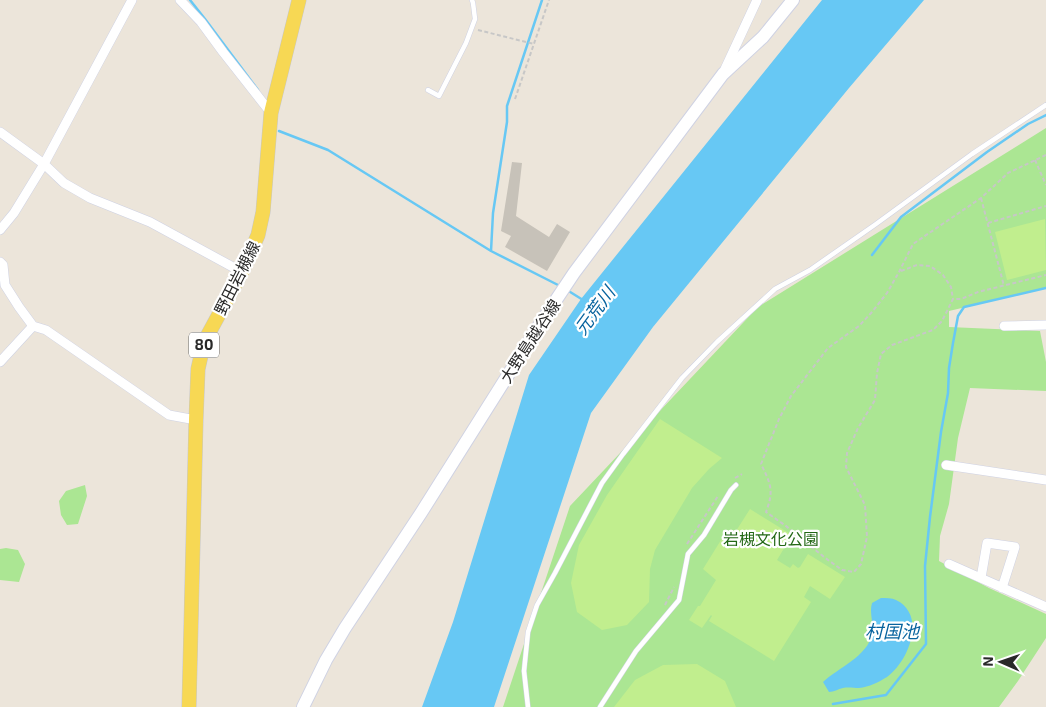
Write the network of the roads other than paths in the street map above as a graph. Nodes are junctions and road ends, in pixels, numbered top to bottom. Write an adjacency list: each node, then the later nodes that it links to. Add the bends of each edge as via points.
1 (132, 0): 12 (street)
2 (180, 0): 10 (street, via 202,22)
3 (299, 0): 10 (main road, 野田岩槻線 / 80)
4 (472, 0): 8 (lane, via 475,19 466,42 439,96)
5 (757, 0): 7 (street)
6 (793, 0): 7 (main road, 大野島越谷線, via 763,37)
7 (723, 74): 29 (main road, 大野島越谷線, via 574,273 542,321 345,628)
8 (428, 90)
9 (1046, 105): 30 (lane, via 817,265 775,290 682,378 602,483 537,605 528,632 524,671)
10 (271, 113): 15 (main road, 野田岩槻線 / 80, via 263,212 258,235)
11 (0, 132): 12 (street)
12 (44, 164): 13 (street); 15 (street, via 64,183 90,198 150,222)
13 (0, 230)
14 (0, 262): 17 (street, via 4,265 5,285)
15 (242, 272): 20 (main road, 野田岩槻線 / 80, via 204,342 198,369)
16 (1046, 325): 18 (street)
17 (33, 326): 19 (street); 20 (street, via 46,330 169,415)
18 (1004, 326)
19 (0, 362)
20 (196, 420): 28 (main road, 野田岩槻線 / 80)
21 (946, 465): 22 (street)
22 (1046, 480)
23 (736, 485): 31 (lane, via 688,554 678,600 636,651)
24 (948, 564): 25 (street)
25 (981, 578): 26 (street); 26 (street, via 987,543 1015,547)
26 (1002, 588): 27 (street)
27 (1046, 607)
28 (189, 707)
29 (303, 707)
30 (528, 707)
31 (600, 707)

